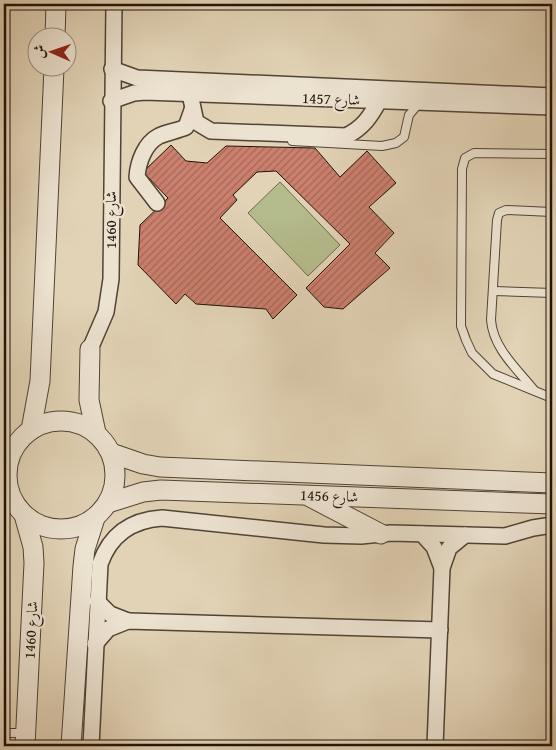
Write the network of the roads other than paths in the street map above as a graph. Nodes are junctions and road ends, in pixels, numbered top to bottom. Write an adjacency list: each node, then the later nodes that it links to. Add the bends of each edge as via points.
1 (56, 4): 3 (street)
2 (114, 4): 4 (street, شارع 1460)
3 (55, 28)
4 (112, 69): 7 (street, شارع 1457, via 137,78); 9 (street, شارع 1460)
5 (54, 78): 22 (street, via 40,381)
6 (190, 94): 8 (street, شارع 1457); 9 (street, شارع 1457, via 134,93); 12 (street)
7 (552, 96)
8 (379, 100): 10 (street, شارع 1457); 13 (street, via 368,121 346,136)
9 (111, 101): 19 (street, شارع 1460, via 111,279 106,312)
10 (420, 102): 11 (street, شارع 1457); 13 (lane, via 409,115 404,137 389,146 225,138)
11 (552, 107)
12 (192, 110): 13 (street, via 196,122); 15 (street, via 186,127 158,136 142,154 137,176)
13 (210, 131)
14 (552, 154): 20 (lane, via 474,153 465,158 462,169 461,326 477,359 493,374)
15 (157, 203)
16 (552, 212): 17 (lane, via 506,210 499,213)
17 (493, 291): 18 (lane); 20 (lane, via 493,335)
18 (552, 293)
19 (90, 349): 23 (street, شارع 1460, via 89,400)
20 (536, 391): 21 (lane)
21 (552, 398)
22 (31, 430): 23 (street, via 43,424 70,421); 24 (street)
23 (96, 433): 25 (street)
24 (9, 451): 28 (street)
25 (111, 453): 26 (street, شارع 1456, via 160,467); 29 (street, via 116,478)
26 (552, 483)
27 (307, 495): 29 (street, شارع 1456, via 161,490); 30 (street, شارع 1456); 34 (street)
28 (8, 496): 31 (street)
29 (108, 503): 32 (street)
30 (552, 504)
31 (24, 515): 32 (street, via 44,526 67,529 82,526); 43 (street, شارع 1460, via 32,539 34,563)
32 (95, 518): 44 (street, via 83,566)
33 (552, 525): 36 (street, via 505,536)
34 (381, 534): 35 (street); 38 (street, via 324,535 150,519 127,527 110,543 100,564)
35 (422, 534): 36 (street); 37 (street, via 434,547)
36 (465, 535): 37 (street, via 449,548)
37 (442, 568): 40 (street)
38 (96, 601): 39 (street, via 110,614); 41 (street)
39 (128, 622): 40 (street); 41 (street, via 108,629)
40 (440, 630): 46 (street)
41 (95, 644): 45 (street)
42 (4, 733): 43 (lane)
43 (25, 740)
44 (71, 746)
45 (91, 746)
46 (435, 746)

